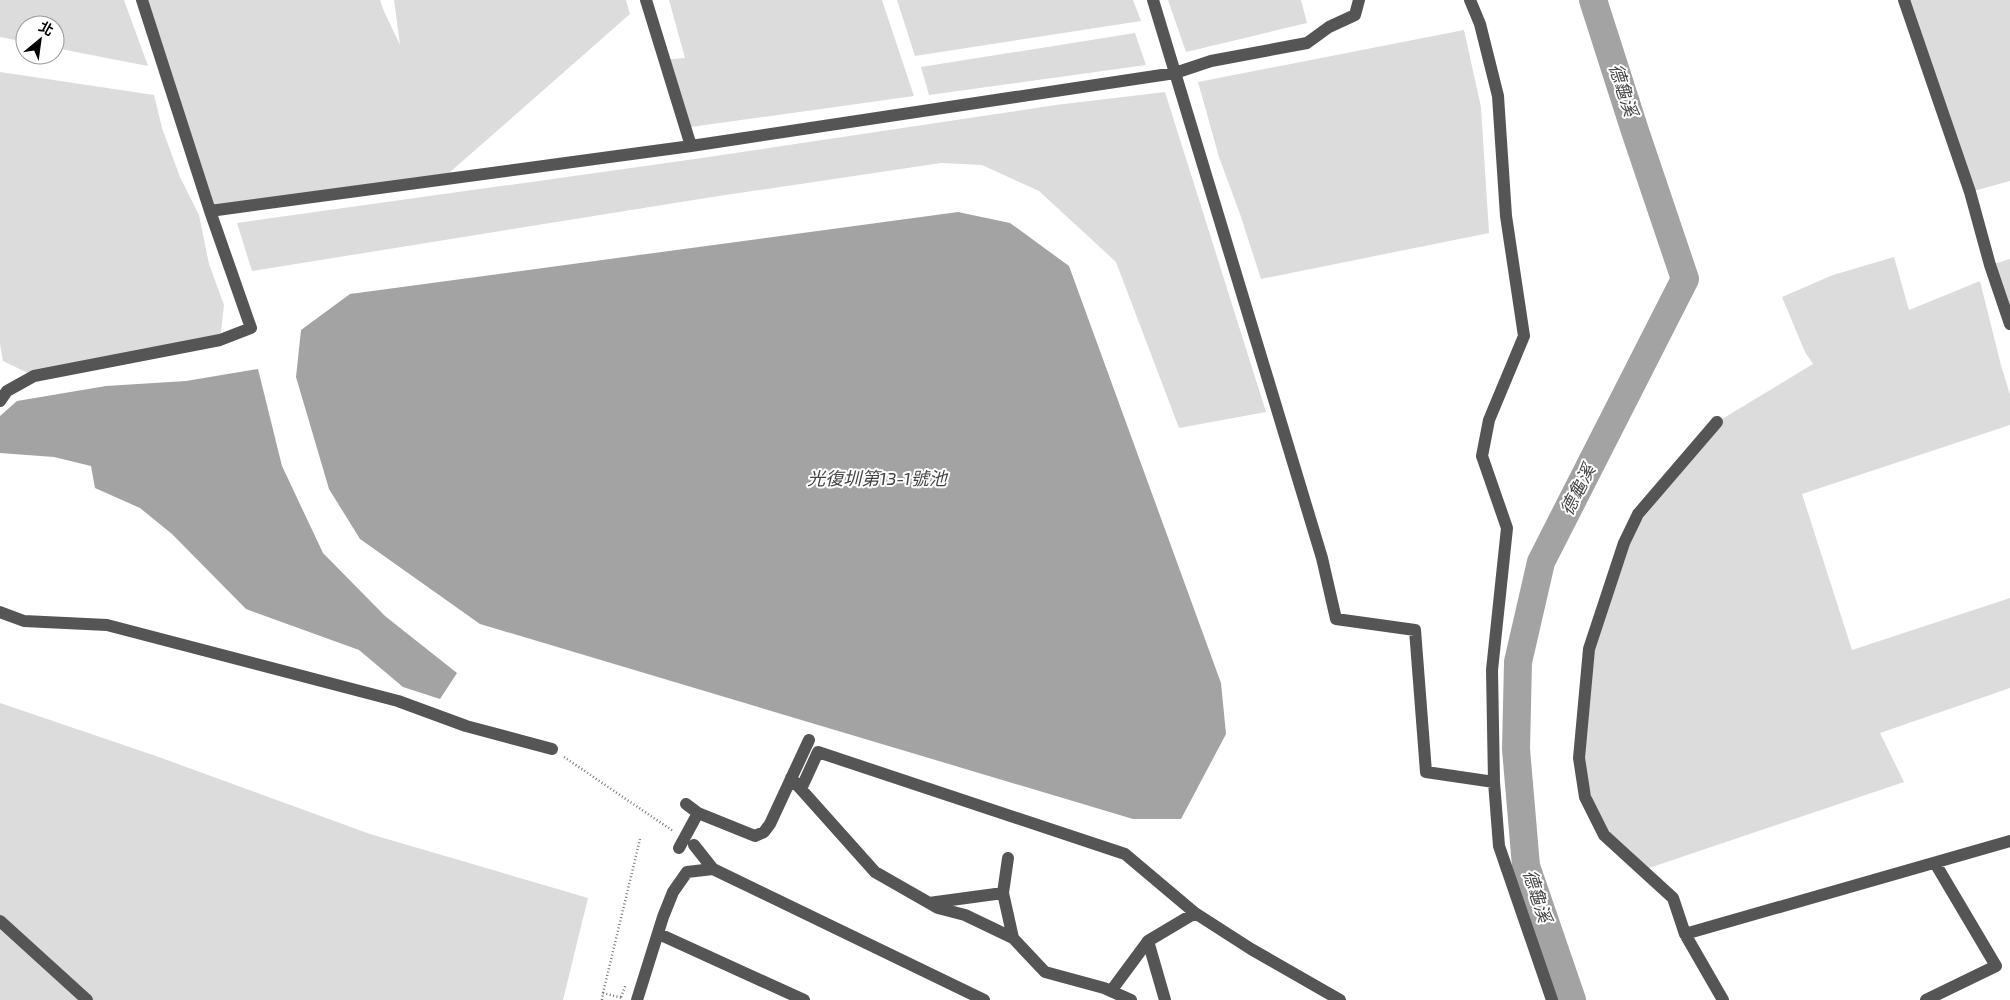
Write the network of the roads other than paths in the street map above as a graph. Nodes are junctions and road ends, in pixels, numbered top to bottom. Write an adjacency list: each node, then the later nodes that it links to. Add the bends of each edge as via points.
1 (142, 0): 9 (street)
2 (646, 0): 8 (street)
3 (1153, 0): 7 (street)
4 (1359, 0): 7 (street, via 1355,15 1329,27 1307,43 1211,61)
5 (1470, 0): 17 (street, via 1480,24 1498,96 1506,216 1524,336 1489,420 1482,456 1507,528 1492,670)
6 (1904, 0): 10 (street, via 1970,192)
7 (1175, 73): 8 (street); 17 (street, via 1322,558 1336,619 1415,630 1426,772)
8 (691, 146): 9 (street)
9 (210, 211): 11 (street, via 251,328 220,340 34,376 7,391)
10 (2010, 324)
11 (0, 401)
12 (1717, 422): 32 (street, via 1638,514 1624,543 1589,649 1579,758 1585,797 1604,835 1673,898)
13 (0, 612): 15 (street, via 24,621 107,625 136,632 398,701 466,726)
14 (809, 740): 16 (street)
15 (552, 749)
16 (791, 778): 18 (street); 20 (street, via 770,824 755,836)
17 (1494, 782): 43 (street, via 1499,846)
18 (801, 789): 28 (street, via 875,872); 29 (street, via 818,752 1124,854)
19 (686, 804): 20 (street)
20 (698, 814): 23 (street)
21 (2010, 841): 25 (street)
22 (694, 845): 26 (street)
23 (679, 848)
24 (1008, 858): 27 (street)
25 (1935, 863): 32 (street); 45 (street, via 1996,966)
26 (713, 869): 31 (street, via 687,872 673,892); 39 (street)
27 (1003, 893): 28 (street); 33 (street)
28 (929, 903): 33 (street, via 965,915)
29 (1195, 913): 34 (street); 42 (street)
30 (0, 921): 36 (street)
31 (659, 934): 37 (street); 38 (street)
32 (1685, 934): 44 (street)
33 (1013, 938): 35 (street, via 1045,972)
34 (1148, 941): 35 (street); 41 (street)
35 (1111, 991): 40 (street)
36 (87, 1000)
37 (638, 1000)
38 (804, 1000)
39 (984, 1000)
40 (1131, 1000)
41 (1165, 1000)
42 (1340, 1000)
43 (1552, 1000)
44 (1723, 1000)
45 (1926, 1000)

